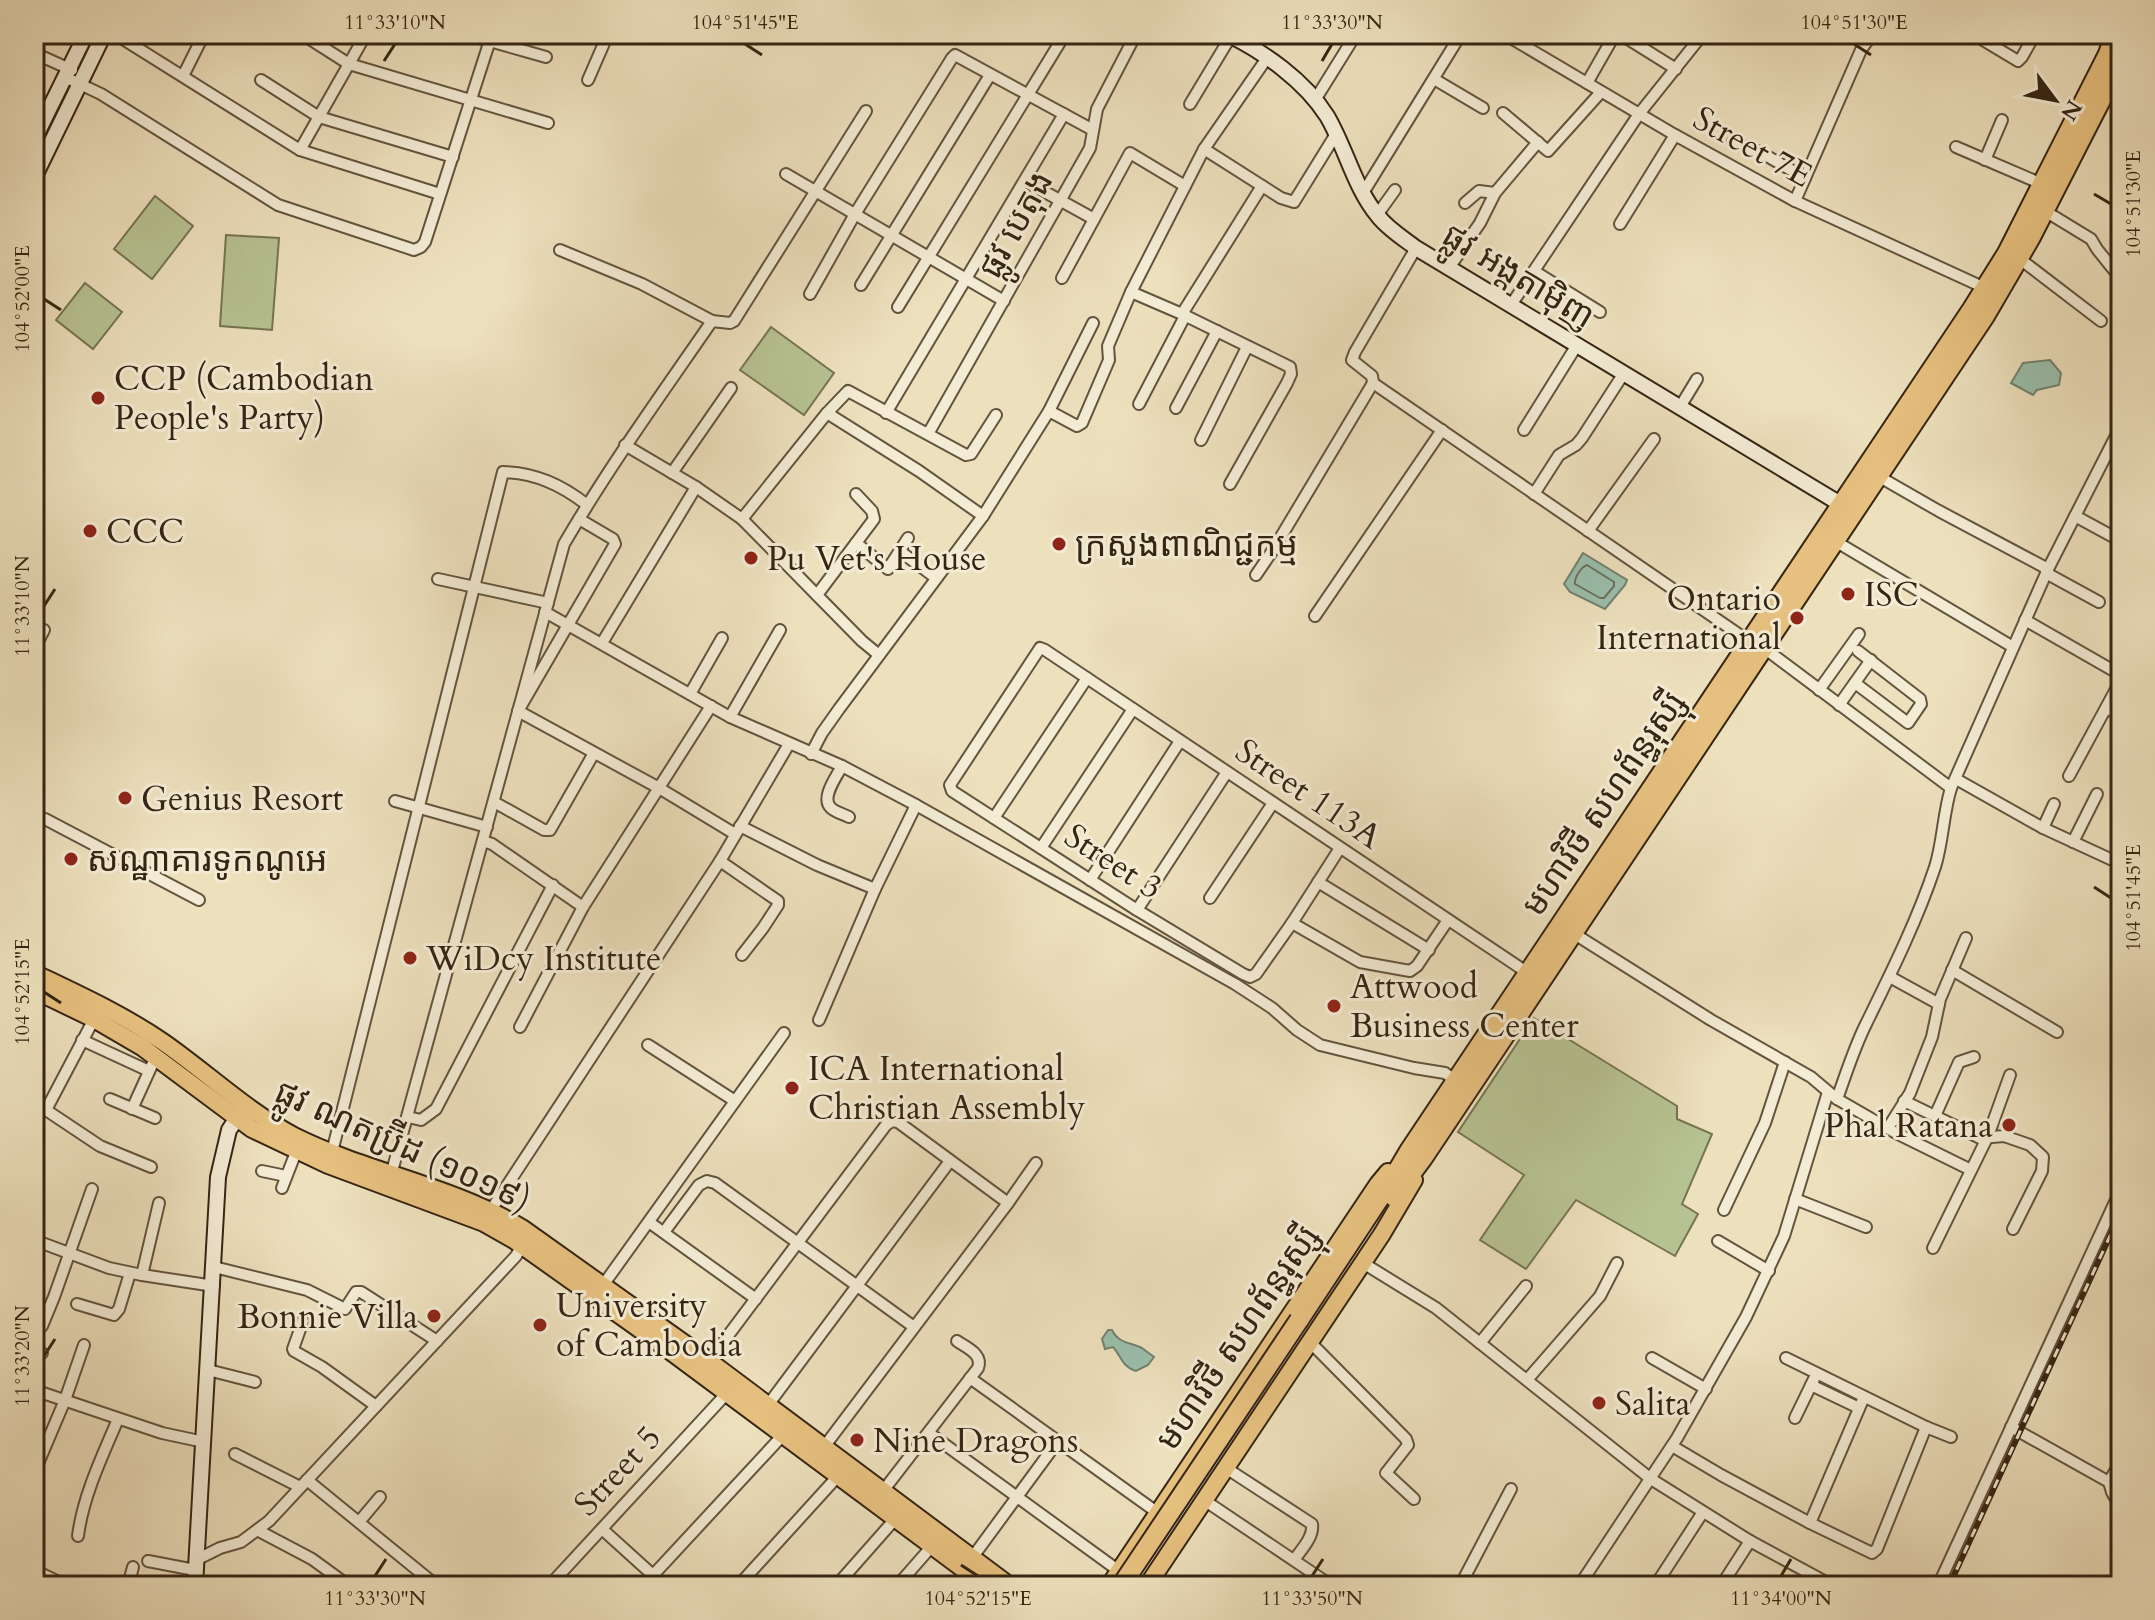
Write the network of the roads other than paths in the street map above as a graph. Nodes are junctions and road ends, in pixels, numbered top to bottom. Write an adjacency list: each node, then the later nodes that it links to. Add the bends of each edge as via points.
1 (86, 34): 30 (street)
2 (104, 34): 34 (street)
3 (115, 34): 32 (street)
4 (204, 34): 32 (street)
5 (302, 34): 28 (street)
6 (366, 34): 28 (street)
7 (465, 34): 22 (street)
8 (608, 34): 36 (street)
9 (1065, 34): 39 (street, ផ្លូវ បេតុង)
10 (1136, 34): 51 (street, ផ្លូវ បេតុង, via 1097,109)
11 (1356, 34): 41 (street)
12 (1461, 34): 33 (street)
13 (1504, 34): 37 (street, Street 7E)
14 (1618, 34): 29 (street); 37 (street)
15 (1703, 34): 29 (street)
16 (1852, 34): 23 (street)
17 (1880, 34): 23 (street)
18 (1973, 34): 19 (street, via 2018,61)
19 (2035, 34)
20 (2115, 34): 66 (highway, មហាវិថី សហព័ន្ធរុស្ស៊ី)
21 (1236, 36): 26 (street, ផ្លូវ អង្តតាម៉ិញ); 42 (street)
22 (491, 38): 25 (street); 40 (street)
23 (1868, 40): 64 (street)
24 (34, 53): 30 (street)
25 (546, 57)
26 (1267, 58): 41 (street, ផ្លូវ អង្តតាម៉ិញ); 58 (street)
27 (2121, 61): 77 (highway, មហាវិថី សហព័ន្ធរុស្ស៊ី)
28 (349, 64): 40 (street); 48 (street)
29 (1676, 69): 47 (street)
30 (67, 73): 34 (street); 54 (street)
31 (990, 75): 39 (street); 78 (street, via 958,56 952,58); 83 (street)
32 (183, 76): 59 (street)
33 (1434, 79): 43 (street); 71 (street)
34 (82, 80): 63 (street); 73 (street, via 278,205 410,249 425,242)
35 (261, 80): 48 (street)
36 (588, 80)
37 (1587, 83): 38 (street, Street 7E)
38 (1601, 92): 47 (street, Street 7E); 55 (street, via 1548,151)
39 (1026, 95): 46 (street); 86 (street, ផ្លូវ បេតុង)
40 (471, 99): 50 (street); 60 (street)
41 (1315, 100): 52 (street, ផ្លូវ អង្តតាម៉ិញ)
42 (1190, 104)
43 (1483, 108)
44 (866, 111): 70 (street)
45 (1503, 113): 55 (street)
46 (1064, 114): 51 (street); 65 (street)
47 (1639, 114): 53 (street, Street 7E); 89 (street)
48 (319, 117): 59 (street); 60 (street)
49 (2002, 120): 61 (street)
50 (548, 123)
51 (1093, 130): 74 (street, ផ្លូវ បេតុង, via 1090,148)
52 (1336, 134): 68 (street, via 1294,202); 71 (street, ផ្លូវ អង្តតាម៉ិញ)
53 (1675, 135): 75 (street, Street 7E); 81 (street)
54 (34, 140)
55 (1538, 142): 72 (street)
56 (1733, 142): 64 (street)
57 (1956, 147): 61 (street)
58 (1204, 149): 67 (street); 68 (street)
59 (300, 150): 73 (street)
60 (453, 157): 73 (street)
61 (1985, 160): 66 (street)
62 (786, 174): 70 (street)
63 (34, 178)
64 (1805, 178): 75 (street)
65 (1025, 181): 74 (street); 91 (street)
66 (2042, 184): 82 (highway, មហាវិថី សហព័ន្ធរុស្ស៊ី)
67 (1185, 186): 80 (street, via 1130,153); 95 (street)
68 (1262, 186): 101 (street)
69 (1395, 190): 79 (street)
70 (816, 191): 78 (street); 102 (street, via 734,321)
71 (1363, 193): 79 (street, ផ្លូវ អង្តតាម៉ិញ)
72 (1495, 193): 76 (street, via 1479,191); 88 (street)
73 (440, 194)
74 (1060, 200): 80 (street); 97 (street, ផ្លូវ បេតុង)
75 (1795, 201): 94 (street, Street 7E)
76 (1465, 203)
77 (2045, 211): 82 (highway, មហាវិថី សហព័ន្ធរុស្ស៊ី); 92 (street, via 2091,239)
78 (855, 214): 83 (street); 96 (street)
79 (1377, 215): 84 (street, ផ្លូវ អង្តតាម៉ិញ)
80 (1094, 219): 90 (street)
81 (1620, 224)
82 (2025, 234): 87 (highway, មហាវិថី សហព័ន្ធរុស្ស៊ី); 94 (highway, មហាវិថី សហព័ន្ធរុស្ស៊ី)
83 (892, 236): 86 (street); 93 (street)
84 (1416, 248): 88 (street, ផ្លូវ អង្តតាម៉ិញ); 110 (street, via 1352,358)
85 (560, 250): 102 (street)
86 (929, 257): 91 (street); 99 (street, ផ្លូវ បេតុង)
87 (2020, 259): 103 (street); 119 (highway, មហាវិថី សហព័ន្ធរុស្ស៊ី, via 1985,316)
88 (1449, 268): 98 (street, ផ្លូវ អង្តតាម៉ិញ)
89 (1534, 271): 98 (street); 100 (street)
90 (1062, 278)
91 (966, 279): 97 (street); 117 (street)
92 (2121, 279)
93 (861, 285)
94 (1985, 288): 119 (highway, មហាវិថី សហព័ន្ធរុស្ស៊ី)
95 (1131, 292): 101 (street); 115 (street, via 1082,423 1077,426)
96 (810, 294)
97 (1004, 301): 123 (street, ផ្លូវ បេតុង)
98 (1511, 305): 106 (street, ផ្លូវ អង្តតាម៉ិញ)
99 (898, 307)
100 (1600, 312)
101 (1184, 315): 105 (street); 112 (street)
102 (712, 321): 126 (street)
103 (2101, 321)
104 (1093, 323): 115 (street)
105 (1217, 331): 107 (street); 114 (street)
106 (1577, 345): 108 (street, ផ្លូវ អង្តតាម៉ិញ); 122 (street)
107 (1247, 347): 125 (street); 129 (street, via 1290,367 1291,374)
108 (1624, 373): 113 (street, ផ្លូវ អង្តតាម៉ិញ); 132 (street, via 1582,438 1559,455)
109 (1697, 379): 113 (street)
110 (1373, 383): 121 (street); 146 (street)
111 (731, 388): 127 (street)
112 (1139, 404)
113 (1680, 407): 134 (street, ផ្លូវ អង្តតាម៉ិញ)
114 (1176, 408)
115 (1049, 411): 135 (street)
116 (827, 413): 117 (street, via 848,391); 135 (street); 138 (street)
117 (886, 413): 123 (street)
118 (996, 415): 123 (street, via 968,455)
119 (1910, 416): 128 (highway, មហាវិថី សហព័ន្ធរុស្ស៊ី); 134 (highway, មហាវិថី សហព័ន្ធរុស្ស៊ី)
120 (2121, 426): 136 (street)
121 (1442, 430): 132 (street); 153 (street)
122 (1524, 430)
123 (928, 434)
124 (1654, 439): 139 (street)
125 (1201, 440)
126 (625, 445): 127 (street); 133 (street)
127 (672, 473): 130 (street)
128 (1878, 476): 141 (highway, មហាវិថី សហព័ន្ធរុស្ស៊ី); 145 (street)
129 (1230, 484)
130 (696, 487): 138 (street); 160 (street)
131 (856, 494): 143 (street, via 874,519)
132 (1534, 494): 139 (street)
133 (586, 504): 137 (street); 149 (street, via 560,486 503,472)
134 (1842, 505): 161 (highway, មហាវិថី សហព័ន្ធរុស្ស៊ី)
135 (983, 516): 147 (street)
136 (2075, 516): 142 (street); 145 (street)
137 (579, 519): 152 (street, via 564,544); 155 (street, via 615,544)
138 (742, 519): 150 (street)
139 (1588, 531): 161 (street)
140 (908, 538): 144 (street)
141 (1835, 541): 161 (highway, មហាវិថី សហព័ន្ធរុស្ស៊ី); 162 (street)
142 (2121, 541)
143 (856, 543): 144 (street, via 888,569); 150 (street)
144 (901, 552): 147 (street)
145 (2047, 571): 151 (street); 154 (street)
146 (1256, 575)
147 (936, 578): 165 (street)
148 (438, 579): 149 (street)
149 (475, 588): 152 (street); 195 (street)
150 (817, 595): 165 (street)
151 (2099, 602)
152 (547, 607): 155 (street); 176 (street)
153 (1315, 616)
154 (2025, 620): 162 (street); 168 (street)
155 (568, 625): 160 (street); 176 (street)
156 (44, 630): 163 (street)
157 (780, 630): 177 (street)
158 (1859, 634): 170 (street)
159 (722, 638): 171 (street)
160 (602, 643): 171 (street)
161 (1757, 645): 170 (street); 218 (highway, មហាវិថី សហព័ន្ធរុស្ស៊ី); 225 (highway, មហាវិថី សហព័ន្ធរុស្ស៊ី)
162 (2013, 647): 186 (street)
163 (34, 649)
164 (1858, 651): 166 (street)
165 (879, 655): 182 (street)
166 (1871, 660): 169 (street); 169 (street, via 1922,701 1910,721)
167 (1087, 678): 175 (street, Street 113A); 188 (street, Street 113A, via 1040,648); 197 (street)
168 (2121, 678): 174 (street)
169 (1855, 683): 172 (street)
170 (1819, 690): 172 (street)
171 (690, 694): 173 (street)
172 (1839, 705): 186 (street)
173 (711, 706): 177 (street); 187 (street)
174 (2107, 707): 178 (street); 185 (street)
175 (1133, 709): 179 (street, Street 113A); 204 (street)
176 (518, 711): 181 (street); 191 (street)
177 (730, 717): 180 (street)
178 (2121, 718)
179 (1180, 741): 184 (street, Street 113A); 208 (street)
180 (789, 744): 182 (street); 201 (street)
181 (594, 753): 187 (street); 191 (street, via 550,830)
182 (811, 754): 183 (street)
183 (842, 766): 194 (street); 196 (street, via 827,802)
184 (1227, 772): 192 (street, Street 113A); 215 (street)
185 (2069, 776)
186 (1953, 784): 200 (street); 224 (street, via 1936,863)
187 (659, 788): 201 (street); 214 (street)
188 (950, 789): 197 (street, Street 3)
189 (2097, 794): 203 (street)
190 (395, 801): 195 (street)
191 (494, 802): 198 (street)
192 (1273, 803): 205 (street, Street 113A); 212 (street)
193 (2054, 804): 200 (street)
194 (916, 805): 211 (street); 239 (street, via 1235,984 1320,1045 1445,1073)
195 (419, 807): 198 (street); 254 (street)
196 (849, 817)
197 (994, 818): 204 (street, Street 3)
198 (487, 827): 202 (street)
199 (34, 828): 213 (street, via 45,819)
200 (2043, 828): 203 (street)
201 (738, 830): 206 (street); 211 (street)
202 (483, 841): 210 (street); 249 (street)
203 (2073, 842): 207 (street)
204 (1041, 848): 208 (street, Street 3)
205 (1340, 848): 209 (street); 216 (street, Street 113A)
206 (720, 861): 221 (street, via 778,901); 269 (street)
207 (2121, 864)
208 (1090, 880): 215 (street, Street 3)
209 (1318, 882): 217 (street); 220 (street)
210 (553, 885): 214 (street); 249 (street, via 436,1109 421,1120)
211 (875, 889): 229 (street)
212 (1210, 898)
213 (199, 900)
214 (583, 907): 230 (street)
215 (1137, 910): 217 (street, Street 3, via 1250,977)
216 (1448, 920): 220 (street); 225 (street, Street 113A)
217 (1292, 923): 220 (street, via 1369,965 1410,971)
218 (1573, 933): 225 (highway, មហាវិថី សហព័ន្ធរុស្ស៊ី); 236 (street)
219 (1966, 938): 222 (street)
220 (1429, 950)
221 (742, 955)
222 (1952, 970): 227 (street); 231 (street)
223 (34, 973): 247 (main road, ផ្លូវ ណតប្រ៊ីដ (១០១៩), via 135,1023 184,1057)
224 (1890, 977): 227 (street); 240 (street)
225 (1534, 978): 239 (highway, មហាវិថី សហព័ន្ធរុស្ស៊ី); 255 (highway, មហាវិថី សហព័ន្ធរុស្ស៊ី)
226 (34, 990): 228 (main road, ផ្លូវ ណតប្រ៊ីដ (១០១៩))
227 (1939, 1004): 243 (street, via 1932,1037)
228 (94, 1019): 233 (street); 237 (main road, ផ្លូវ ណតប្រ៊ីដ (១០១៩))
229 (819, 1020)
230 (520, 1027)
231 (2057, 1032)
232 (784, 1033): 242 (street)
233 (82, 1040): 237 (street); 246 (street)
234 (648, 1045): 242 (street)
235 (1974, 1057): 248 (street, via 1959,1062)
236 (1785, 1062): 240 (street); 270 (street, via 1765,1123)
237 (153, 1064): 245 (street); 247 (main road, ផ្លូវ ណតប្រ៊ីដ (១០១៩))
238 (2010, 1075): 252 (street)
239 (1456, 1081): 255 (highway, មហាវិថី សហព័ន្ធរុស្ស៊ី)
240 (1832, 1096): 251 (street); 266 (street)
241 (110, 1099): 245 (street)
242 (735, 1101): 271 (street)
243 (1904, 1101): 248 (street); 251 (street)
244 (34, 1102): 246 (street)
245 (132, 1109): 250 (street)
246 (46, 1110): 258 (street, via 100,1146)
247 (240, 1112): 253 (main road, ផ្លូវ ណតប្រ៊ីដ (១០១៩), via 252,1129); 254 (main road, ផ្លូវ ណតប្រ៊ីដ (១០១៩)); 283 (street, via 229,1130 220,1167)
248 (1935, 1116): 252 (street, via 1980,1138)
249 (408, 1117): 261 (street)
250 (155, 1118)
251 (1888, 1128): 259 (street)
252 (1988, 1136): 259 (street); 273 (street, via 2030,1145 2043,1157 2042,1171)
253 (296, 1152): 262 (street); 278 (main road, ផ្លូវ ណតប្រ៊ីដ (១០១៩), via 484,1223)
254 (332, 1152): 261 (main road, ផ្លូវ ណតប្រ៊ីដ (១០១៩))
255 (1416, 1154): 281 (main road, មហាវិថី សហព័ន្ធរុស្ស៊ី, via 1411,1188); 296 (highway); 344 (main road, មហាវិថី សហព័ន្ធរុស្ស៊ី, via 1378,1184)
256 (950, 1161): 268 (street); 277 (street, via 892,1121); 288 (street)
257 (1036, 1163): 268 (street)
258 (151, 1167)
259 (1971, 1170): 279 (street)
260 (262, 1171): 262 (street)
261 (391, 1175): 269 (main road, ផ្លូវ ណតប្រ៊ីដ (១០១៩))
262 (286, 1176): 263 (street)
263 (282, 1188)
264 (92, 1189): 280 (street)
265 (2121, 1189): 320 (street)
266 (1795, 1199): 272 (street); 284 (street)
267 (159, 1203): 286 (street)
268 (1008, 1203): 295 (street)
269 (491, 1210): 290 (main road, ផ្លូវ ណតប្រ៊ីដ (១០១៩))
270 (1724, 1210)
271 (651, 1223): 274 (street); 290 (street)
272 (1866, 1227)
273 (2013, 1229)
274 (664, 1232): 277 (street, via 707,1181); 291 (street)
275 (34, 1240): 280 (street)
276 (1718, 1241): 284 (street)
277 (798, 1243): 288 (street); 291 (street)
278 (522, 1245): 290 (main road, ផ្លូវ ណតប្រ៊ីដ (១០១៩)); 297 (street)
279 (1933, 1248)
280 (69, 1252): 285 (street); 294 (street)
281 (1363, 1263): 296 (main road, មហាវិថី សហព័ន្ធរុស្ស៊ី); 299 (street, via 1436,1308)
282 (1617, 1263): 307 (street, via 1600,1296)
283 (214, 1267): 287 (street); 297 (street, via 307,1290 345,1309 361,1292)
284 (1769, 1271): 310 (street)
285 (130, 1273): 286 (street); 292 (street, via 114,1315)
286 (142, 1275): 287 (street)
287 (214, 1286): 304 (street)
288 (857, 1286): 295 (street); 315 (street)
289 (1526, 1286): 299 (street)
290 (599, 1290): 303 (main road, ផ្លូវ ណតប្រ៊ីដ (១០១៩)); 312 (main road, ផ្លូវ ណតប្រ៊ីដ (១០១៩))
291 (756, 1299): 303 (street)
292 (77, 1304)
293 (303, 1321): 316 (street, via 294,1351)
294 (42, 1326)
295 (914, 1327): 327 (street)
296 (1306, 1329): 330 (main road, មហាវិថី សហព័ន្ធរុស្ស៊ី); 340 (street, via 1406,1439 1408,1445 1386,1473); 361 (highway, bridge); 378 (highway)
297 (437, 1341): 316 (street)
298 (957, 1341): 306 (street, via 978,1356)
299 (1480, 1343): 307 (street)
300 (84, 1345): 313 (street)
301 (1652, 1358): 310 (street)
302 (1786, 1358): 305 (street)
303 (709, 1361): 315 (main road, ផ្លូវ ណតប្រ៊ីដ (១០១៩))
304 (208, 1370): 308 (street); 325 (street)
305 (1817, 1373): 309 (street); 314 (street)
306 (970, 1378): 321 (street); 324 (street)
307 (1527, 1380): 333 (street)
308 (255, 1382)
309 (1811, 1385): 314 (street); 317 (street)
310 (1706, 1389): 326 (street)
311 (34, 1390): 313 (street)
312 (727, 1393): 322 (main road, ផ្លូវ ណតប្រ៊ីដ (១០១៩)); 348 (street, Street 5)
313 (65, 1400): 318 (street); 331 (street)
314 (1862, 1402): 319 (street); 347 (street)
315 (768, 1405): 327 (main road, ផ្លូវ ណតប្រ៊ីដ (១០១៩))
316 (376, 1406): 335 (street)
317 (1795, 1418)
318 (118, 1419): 325 (street); 351 (street)
319 (1926, 1427): 323 (street); 347 (street, via 1877,1549 1872,1553)
320 (2011, 1427): 334 (street); 362 (street)
321 (929, 1433): 337 (street); 339 (street)
322 (783, 1435): 332 (main road, ផ្លូវ ណតប្រ៊ីដ (១០១៩)); 360 (street)
323 (1951, 1437)
324 (1058, 1441): 339 (street); 344 (street)
325 (204, 1442): 357 (street)
326 (1672, 1446): 333 (street); 347 (street)
327 (824, 1447): 337 (main road, ផ្លូវ ណតប្រ៊ីដ (១០១៩))
328 (235, 1454): 335 (street)
329 (2121, 1461): 334 (street)
330 (1226, 1468): 341 (main road, មហាវិថី សហព័ន្ធរុស្ស៊ី); 355 (street, via 1312,1524)
331 (34, 1473)
332 (838, 1476): 345 (main road, ផ្លូវ ណតប្រ៊ីដ (១០១៩)); 372 (street)
333 (1651, 1479): 343 (street); 363 (street)
334 (2109, 1482): 342 (street)
335 (303, 1483): 346 (street); 350 (street)
336 (1511, 1489): 381 (street)
337 (883, 1491): 354 (main road, ផ្លូវ ណតប្រ៊ីដ (១០១៩))
338 (380, 1497): 346 (street)
339 (1019, 1497): 354 (street); 361 (street)
340 (1414, 1499)
341 (1204, 1500): 349 (main road, មហាវិថី សហព័ន្ធរុស្ស៊ី); 355 (street)
342 (2121, 1508)
343 (1703, 1512): 352 (street); 382 (street)
344 (1158, 1513): 349 (main road, via 1164,1532); 361 (main road, មហាវិថី សហព័ន្ធរុស្ស៊ី)
345 (896, 1518): 353 (main road, ផ្លូវ ណតប្រ៊ីដ (១០១៩)); 373 (street)
346 (359, 1522): 368 (street)
347 (1810, 1523)
348 (602, 1529): 360 (street); 369 (street, Street 5)
349 (1184, 1530): 379 (main road, មហាវិថី សហព័ន្ធរុស្ស៊ី)
350 (259, 1531): 357 (street); 367 (street)
351 (78, 1536)
352 (1750, 1541): 383 (street); 384 (street)
353 (932, 1546): 374 (street); 375 (main road, ផ្លូវ ណតប្រ៊ីដ (១០១៩))
354 (972, 1558): 376 (main road, ផ្លូវ ណតប្រ៊ីដ (១០១៩))
355 (1294, 1560): 380 (street)
356 (148, 1561): 357 (street)
357 (196, 1565): 366 (street)
358 (133, 1567): 365 (street)
359 (34, 1570): 364 (street)
360 (653, 1575): 370 (street); 371 (street)
361 (1120, 1578): 377 (main road, មហាវិថី សហព័ន្ធរុស្ស៊ី)
362 (1940, 1583): 385 (street)
363 (1581, 1585)
364 (67, 1586)
365 (128, 1586)
366 (195, 1586)
367 (349, 1586)
368 (437, 1586)
369 (549, 1586)
370 (643, 1586)
371 (665, 1586)
372 (738, 1586)
373 (836, 1586)
374 (897, 1586)
375 (986, 1586)
376 (1010, 1586)
377 (1109, 1586)
378 (1134, 1586)
379 (1147, 1586)
380 (1332, 1586)
381 (1460, 1586)
382 (1655, 1586)
383 (1721, 1586)
384 (1833, 1586)
385 (1956, 1586)

